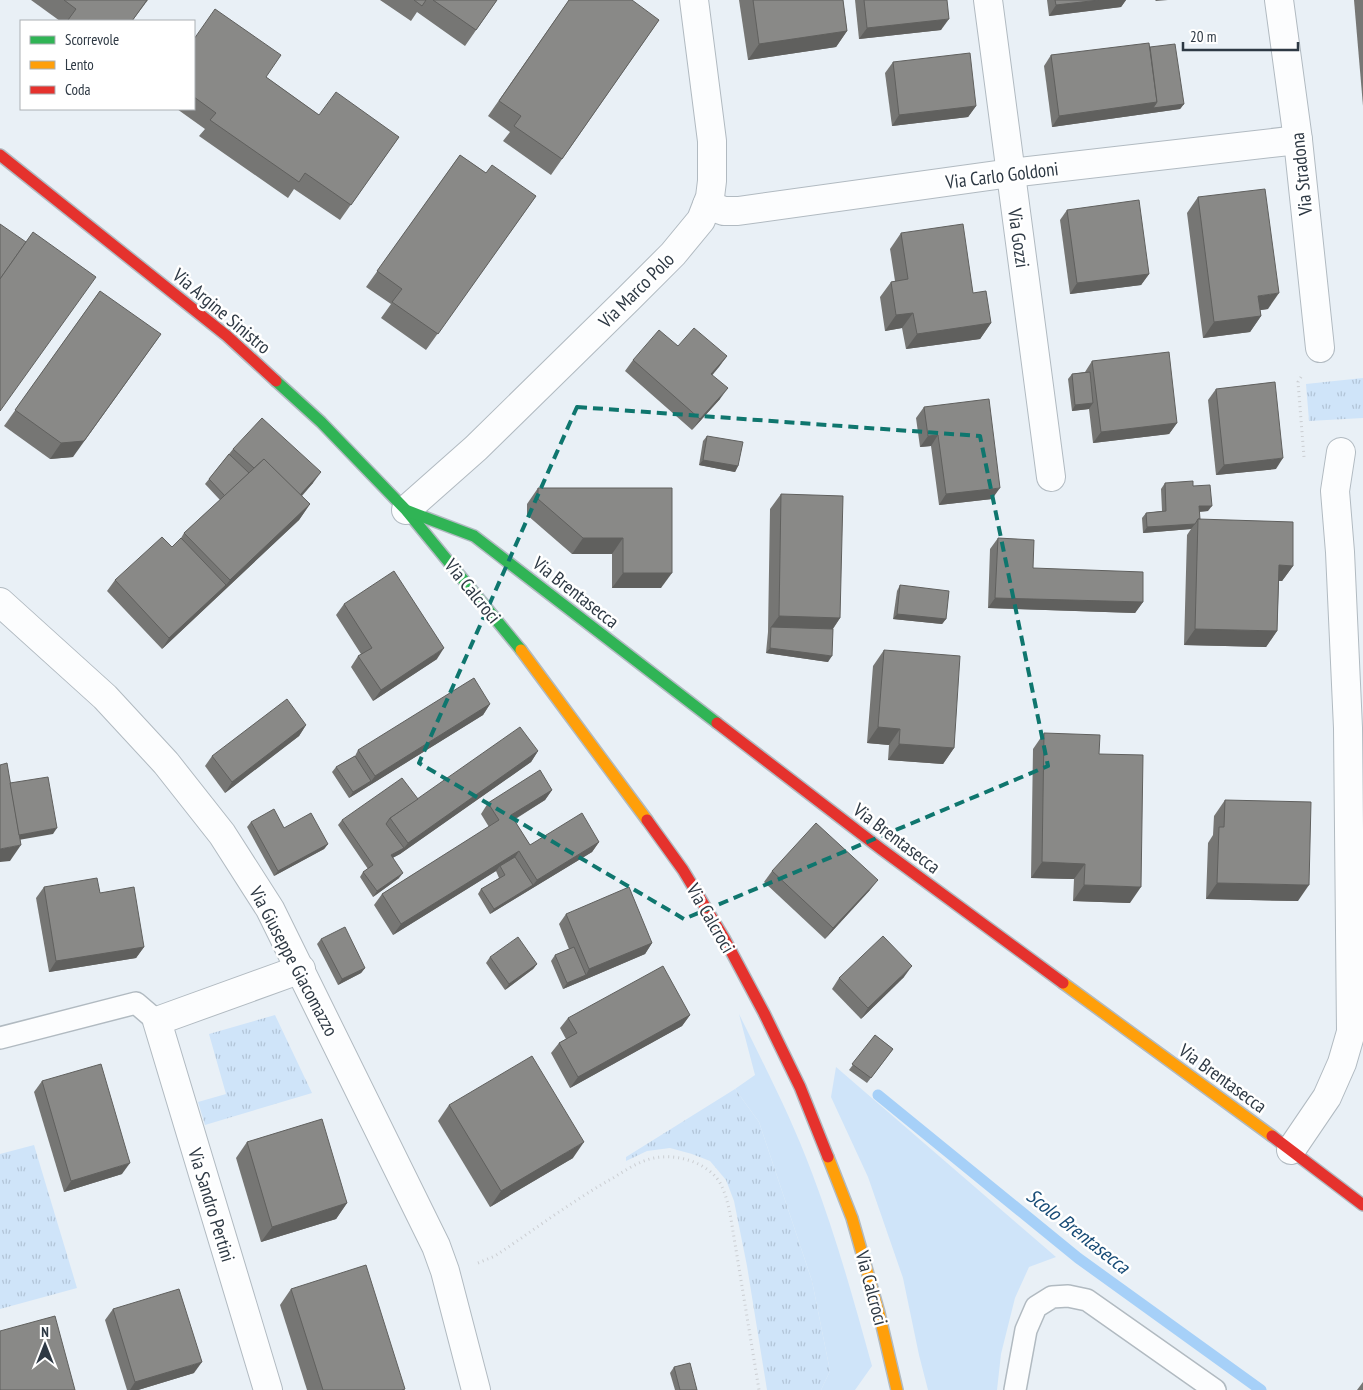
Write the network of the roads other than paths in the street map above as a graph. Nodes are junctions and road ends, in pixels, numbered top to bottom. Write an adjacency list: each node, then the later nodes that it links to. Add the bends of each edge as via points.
1 (694, 0): 7 (street, Via Marco Polo, via 712,141 712,180)
2 (988, 0): 6 (street, Via Gozzi)
3 (1279, 0): 4 (street, Via Stradona)
4 (1298, 140): 6 (street, Via Carlo Goldoni); 8 (street, Via Stradona)
5 (0, 155): 11 (main road, Via Argine Sinistro, via 227,336 321,422)
6 (1011, 174): 7 (street, Via Carlo Goldoni, via 738,211 724,211); 10 (street, Via Gozzi)
7 (707, 205): 11 (street, Via Marco Polo, via 701,220 673,254 476,448)
8 (1320, 348)
9 (1341, 452): 16 (street, via 1335,492 1348,728 1351,1032 1327,1096)
10 (1051, 477)
11 (406, 510): 16 (main road, Via Brentasecca, via 474,536 881,849); 20 (main road, Via Calcroci, via 531,662 677,862 724,938 800,1087 852,1218)
12 (0, 602): 13 (street, Via Giuseppe Giacomazzo, via 105,697 166,763 222,834 247,872)
13 (301, 969): 14 (street); 19 (street, Via Giuseppe Giacomazzo, via 436,1246)
14 (157, 1021): 15 (lane, via 136,1003); 18 (street, Via Sandro Pertini)
15 (0, 1038)
16 (1291, 1150): 17 (main road, Via Brentasecca)
17 (1363, 1205)
18 (268, 1390)
19 (476, 1390)
20 (897, 1390)
21 (1015, 1390): 22 (lane, via 1026,1330 1036,1306 1052,1297 1068,1296 1086,1300)
22 (1216, 1390)

